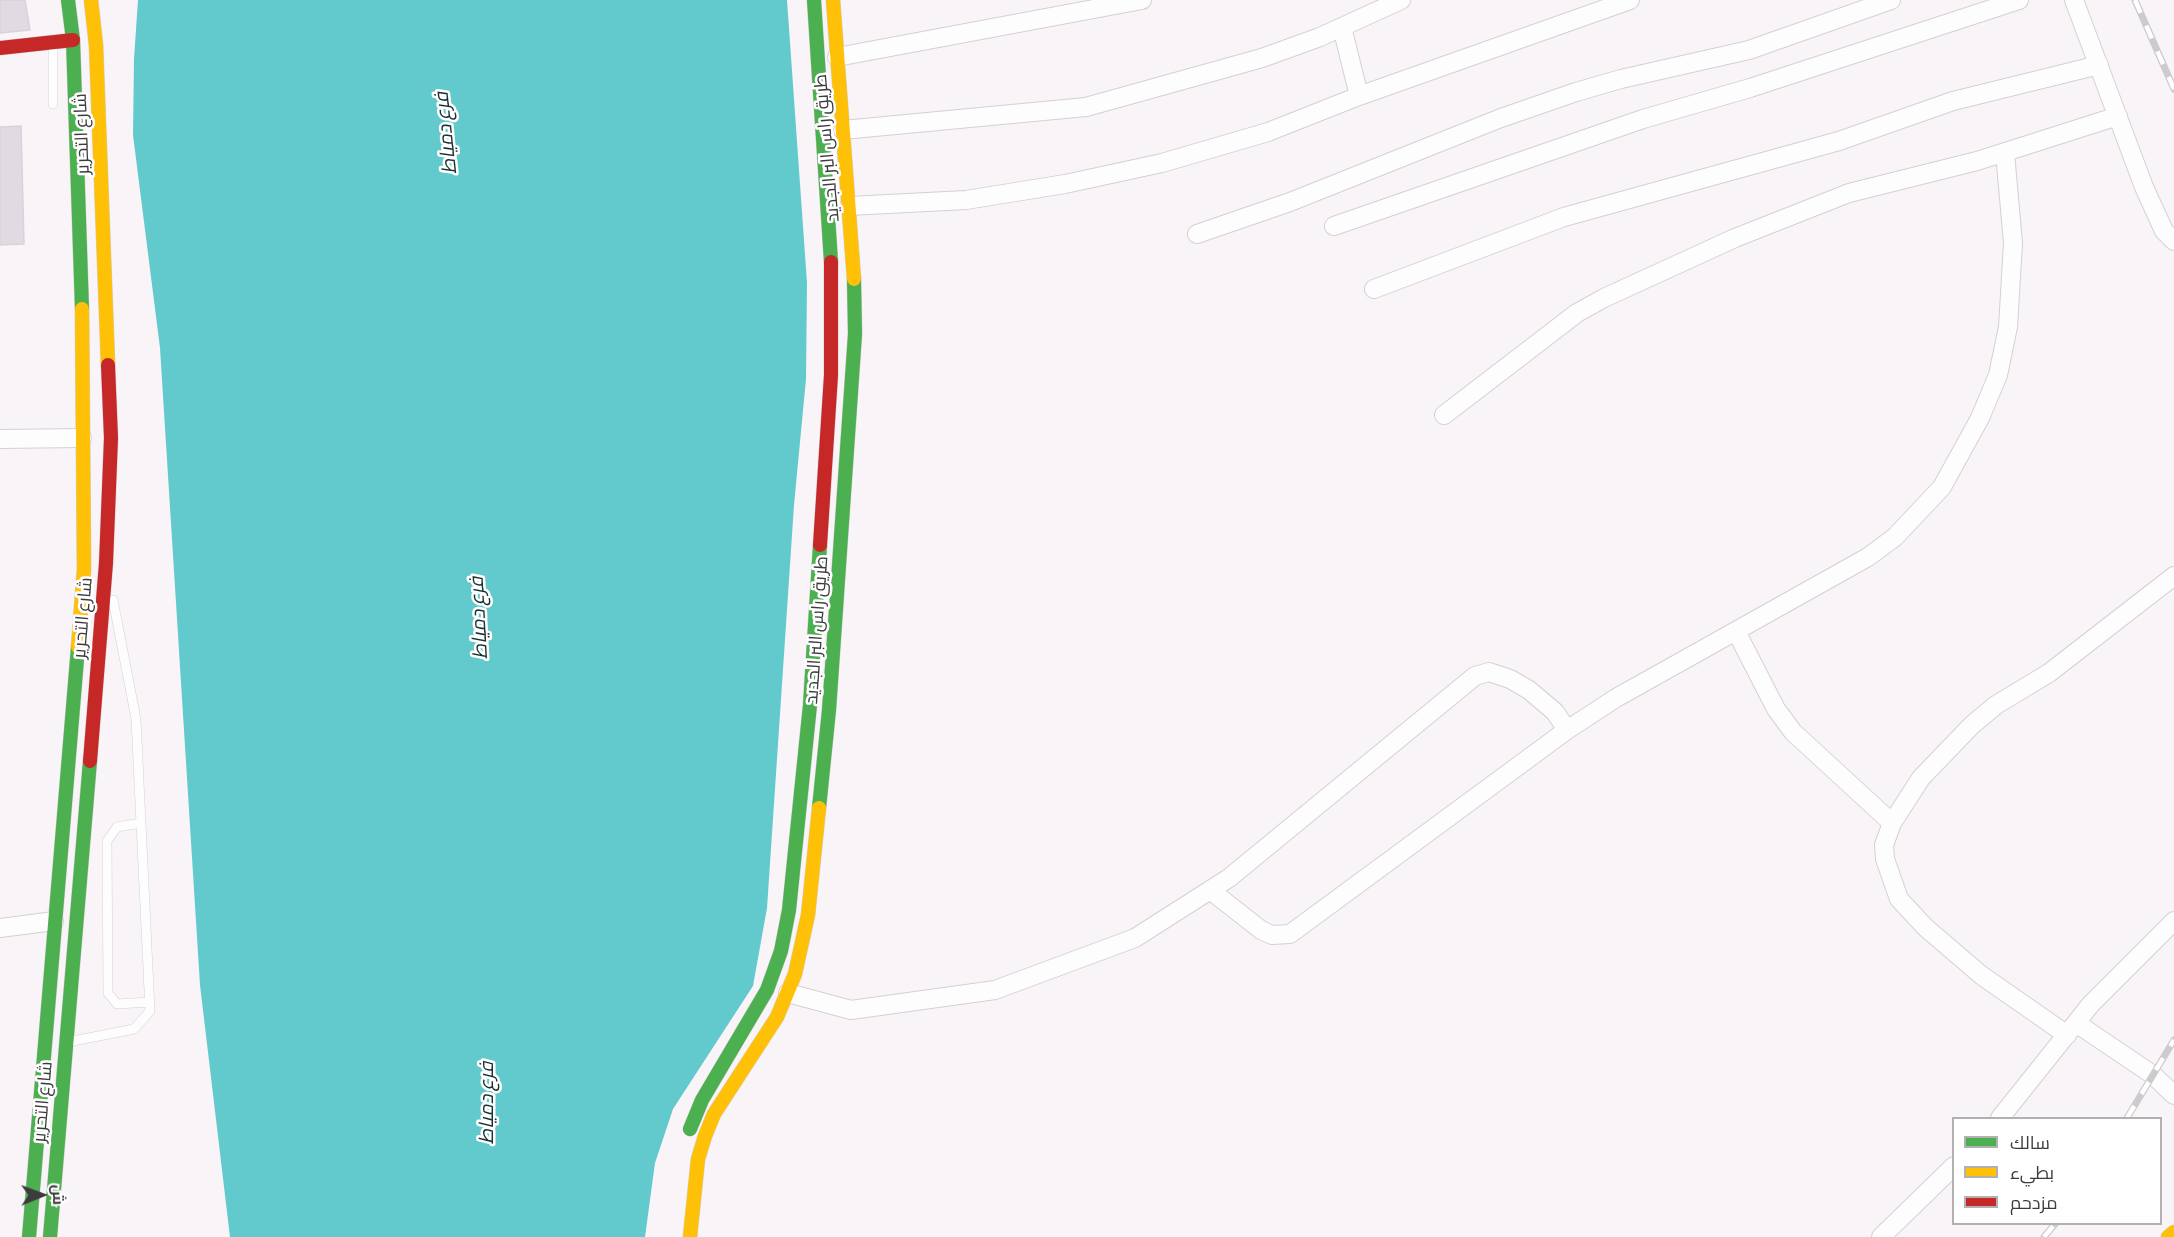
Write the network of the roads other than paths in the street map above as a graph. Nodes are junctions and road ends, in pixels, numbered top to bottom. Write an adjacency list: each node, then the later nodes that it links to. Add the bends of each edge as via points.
1 (68, 0): 12 (street, شارع التحرير)
2 (91, 0): 28 (street, شارع التحرير)
3 (814, 0): 37 (street, طريق راس البر الجديد, via 829,206 832,333)
4 (833, 0): 15 (street, طريق راس البر الجديد)
5 (1142, 0): 15 (street)
6 (1401, 0): 11 (street)
7 (1630, 0): 17 (street)
8 (1891, 0): 24 (street, via 1749,50 1576,92)
9 (2019, 0): 23 (street, via 1750,88 1644,118)
10 (2074, 0): 16 (street)
11 (1342, 27): 17 (street); 20 (street, via 1204,76 1086,107)
12 (73, 40): 13 (street); 27 (street, شارع التحرير)
13 (53, 43): 14 (street); 18 (lane)
14 (0, 48)
15 (837, 57): 20 (street, طريق راس البر الجديد)
16 (2099, 65): 19 (street); 26 (street, via 1953,101 1839,141 1564,217)
17 (1359, 96): 22 (street, via 1268,132 1162,163 1065,184 966,200)
18 (53, 104)
19 (2118, 116): 21 (street); 25 (street, via 2144,187 2164,231)
20 (843, 130): 22 (street, طريق راس البر الجديد)
21 (2005, 153): 31 (street, via 1849,193 1735,238 1604,298 1547,335); 36 (street, via 2013,243 2008,327 1998,375 1980,418 1942,487 1895,537 1868,556)
22 (849, 206): 38 (street, طريق راس البر الجديد, via 855,292 854,366)
23 (1334, 226)
24 (1197, 234)
25 (2174, 241)
26 (1374, 289)
27 (82, 305): 28 (street, via 88,316 96,320); 29 (street, شارع التحرير)
28 (106, 311): 30 (street, شارع التحرير)
29 (82, 356): 30 (street, via 99,350); 32 (street, شارع التحرير)
30 (108, 363): 34 (street, شارع التحرير, via 111,438)
31 (1444, 415)
32 (82, 438): 33 (street); 43 (street, شارع التحرير, via 84,569)
33 (0, 440)
34 (106, 563): 40 (lane, via 135,719); 49 (street, شارع التحرير)
35 (2174, 576): 41 (street, via 2049,673 1996,705 1972,725 1921,778)
36 (1736, 631): 39 (street); 41 (street, via 1776,709 1793,732)
37 (810, 705): 38 (street); 52 (street, طريق راس البر الجديد, via 789,910 781,951 758,1009 702,1100)
38 (829, 710): 46 (street, طريق راس البر الجديد, via 808,915 801,955)
39 (1567, 730): 42 (street, via 1290,934 1272,935 1260,930); 42 (street, via 1555,712 1529,690 1489,672 1475,676)
40 (141, 823): 47 (lane); 47 (lane, via 117,826 107,841 108,993 117,1004)
41 (1892, 823): 48 (street, via 1884,845 1885,859 1899,899 1981,975)
42 (1210, 890): 46 (street, via 1135,938 995,990 851,1010)
43 (54, 921): 45 (street); 55 (street, شارع التحرير)
44 (2174, 921): 48 (street)
45 (0, 928)
46 (788, 993): 57 (street, طريق راس البر الجديد, via 763,1040 714,1114 705,1136)
47 (150, 1002): 49 (lane, via 150,1011 134,1029)
48 (2071, 1029): 50 (street, via 2154,1076); 51 (street)
49 (66, 1043): 56 (street, شارع التحرير)
50 (2174, 1095)
51 (2002, 1117)
52 (686, 1139)
53 (1952, 1167): 58 (street)
54 (2174, 1232): 59 (street)
55 (28, 1237)
56 (50, 1237)
57 (690, 1237)
58 (1881, 1237)
59 (2168, 1237)

